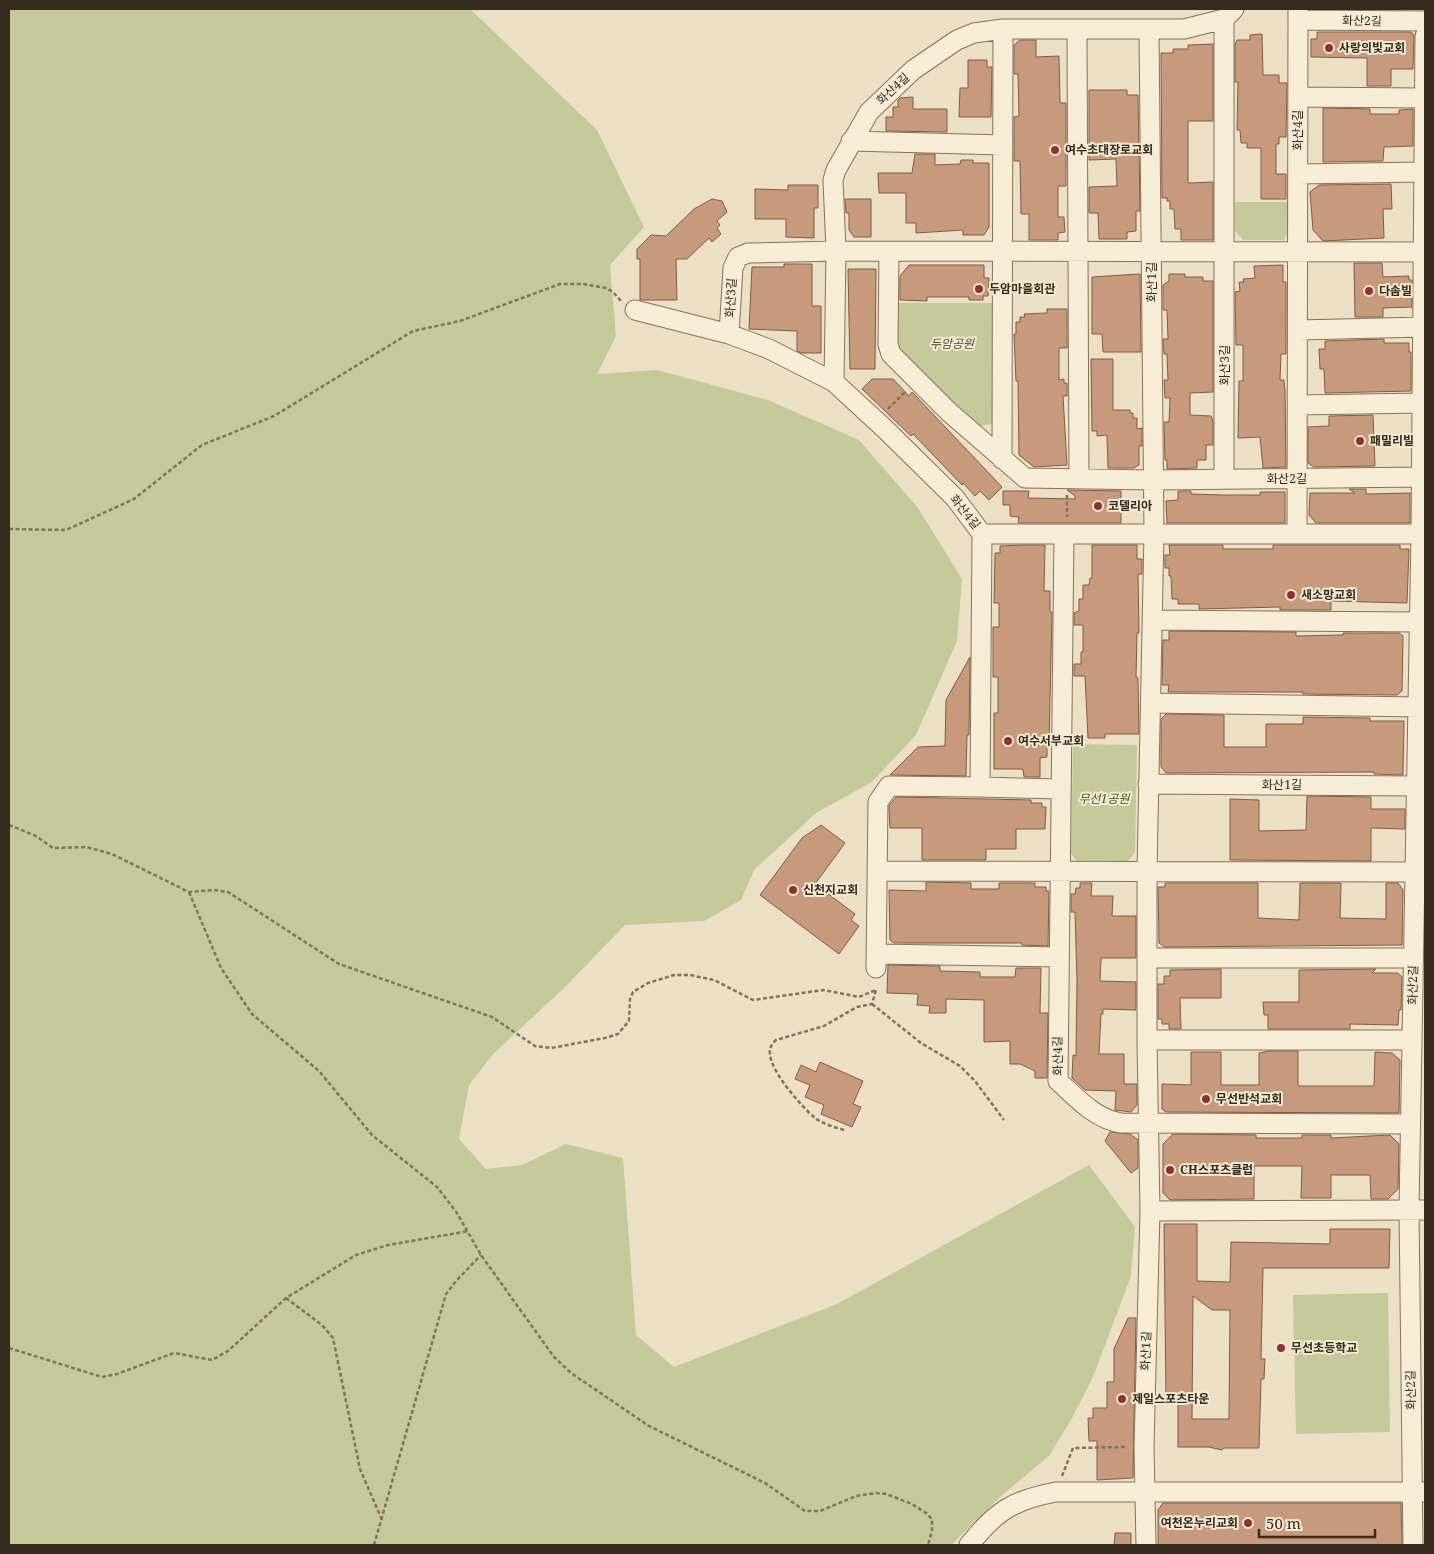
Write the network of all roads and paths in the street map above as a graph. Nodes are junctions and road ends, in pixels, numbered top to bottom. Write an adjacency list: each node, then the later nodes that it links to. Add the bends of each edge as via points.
1 (1229, 14): 6 (street, 화산4길, via 1184,29); 19 (street, 화산4길)
2 (1298, 14): 3 (street, 화산2길); 8 (street, 화산4길)
3 (1425, 21)
4 (1003, 29): 5 (street, 화산4길); 10 (street, 화산4길, via 974,33 920,65 869,112); 11 (street)
5 (1076, 30): 6 (street, 화산4길); 17 (street)
6 (1149, 30): 18 (street, 화산1길)
7 (1425, 36): 9 (street, 화산2길)
8 (1298, 97): 9 (street); 13 (street, 화산4길)
9 (1425, 98): 12 (street, 화산2길)
10 (851, 141): 11 (street); 14 (street, 화산4길, via 833,180)
11 (1002, 145): 16 (street)
12 (1424, 172): 13 (street); 21 (street, 화산2길)
13 (1298, 174): 20 (street, 화산4길)
14 (836, 251): 15 (street, 화산3길); 25 (street, 화산3길, via 748,253 738,257 733,268); 27 (street, 화산4길)
15 (890, 252): 16 (street, 화산3길); 26 (street, via 888,344 891,354)
16 (1002, 252): 17 (street, 화산3길); 31 (street)
17 (1078, 252): 18 (street, 화산3길); 33 (street)
18 (1152, 252): 19 (street, 화산3길); 36 (street, 화산1길)
19 (1225, 252): 20 (street, 화산3길); 34 (street, 화산3길)
20 (1298, 252): 21 (street, 화산3길); 24 (street)
21 (1424, 252): 23 (street, 화산2길)
22 (635, 310): 25 (street, 화산3길); 37 (path, via 606,288 560,284 460,321 413,331 274,416 202,445 134,499 66,530)
23 (1422, 327): 24 (street); 28 (street, 화산2길)
24 (1298, 330): 29 (street)
25 (729, 334): 27 (street, via 769,349)
26 (917, 380): 30 (path); 31 (street)
27 (834, 382): 30 (street, 화산4길)
28 (1422, 403): 29 (street); 32 (street, 화산2길)
29 (1298, 405): 35 (street)
30 (877, 421): 40 (street, 화산4길, via 955,498)
31 (1002, 459): 33 (street, via 1025,478)
32 (1421, 477): 35 (street, 화산2길); 42 (street, 화산2길)
33 (1072, 479): 36 (street); 38 (path)
34 (1224, 479): 35 (street, 화산2길); 36 (street, 화산2길)
35 (1297, 479): 41 (street)
36 (1153, 480): 39 (street, 화산1길)
37 (9, 529)
38 (1066, 533): 39 (street); 40 (street); 50 (street, 화산4길)
39 (1154, 533): 41 (street); 43 (street, 화산1길)
40 (982, 534): 49 (street, 화산4길)
41 (1297, 534): 42 (street)
42 (1423, 534): 44 (street, 화산2길)
43 (1153, 620): 44 (street); 45 (street, 화산1길)
44 (1419, 622): 46 (street, 화산2길)
45 (1151, 703): 46 (street); 47 (street, 화산1길)
46 (1418, 707): 48 (street, 화산2길)
47 (1148, 784): 48 (street, 화산1길); 54 (street, 화산1길)
48 (1416, 786): 55 (street, 화산2길)
49 (980, 787): 50 (street); 53 (street, via 889,786 878,802)
50 (1061, 789): 52 (street, 화산4길)
51 (9, 824): 56 (path, via 53,848 86,847 112,854)
52 (1060, 870): 53 (street); 54 (street); 57 (street, 화산4길)
53 (878, 871): 57 (street, via 877,961)
54 (1147, 871): 55 (street); 58 (street, 화산1길)
55 (1420, 872): 59 (street, 화산2길)
56 (189, 892): 60 (path, via 228,892 339,964 492,1017 541,1048 618,1034 629,1021 633,992 648,983 674,975 714,980 753,1000 823,990 859,997 876,990); 69 (path, via 221,968 252,1014 319,1071 372,1135 436,1187)
57 (1058, 957): 64 (street, 화산4길, via 1058,1081 1107,1121)
58 (1148, 958): 59 (street); 61 (street, 화산1길)
59 (1413, 958): 62 (street, 화산2길)
60 (872, 1004): 63 (path, via 921,1043 960,1066); 66 (path, via 856,1007 824,1026 776,1040 771,1046 772,1061 781,1079 799,1100 816,1118)
61 (1147, 1040): 62 (street); 64 (street, 화산1길)
62 (1412, 1040): 65 (street, 화산2길)
63 (1004, 1120)
64 (1148, 1124): 65 (street); 68 (street, 화산1길)
65 (1410, 1124): 67 (street, 화산2길)
66 (844, 1130)
67 (1417, 1210): 68 (street); 76 (street, 화산2길)
68 (1150, 1211): 73 (street, 화산1길)
69 (469, 1231): 70 (path); 71 (path, via 371,1248)
70 (481, 1255): 77 (path, via 446,1294); 79 (path, via 561,1365 649,1426 765,1483 811,1512 820,1512 866,1494 896,1497 932,1519)
71 (286, 1298): 72 (path, via 228,1351 212,1360 174,1353 102,1377); 77 (path, via 322,1325 333,1338 360,1470)
72 (9, 1348)
73 (1144, 1447): 74 (path, via 1074,1448); 75 (street, 화산1길)
74 (1056, 1492): 75 (street); 80 (street, via 1024,1500 998,1513)
75 (1146, 1492): 76 (street); 81 (street, 화산1길)
76 (1419, 1492): 82 (street, 화산2길)
77 (382, 1520): 78 (path)
78 (374, 1545)
79 (928, 1545)
80 (969, 1545)
81 (1146, 1545)
82 (1413, 1545)

